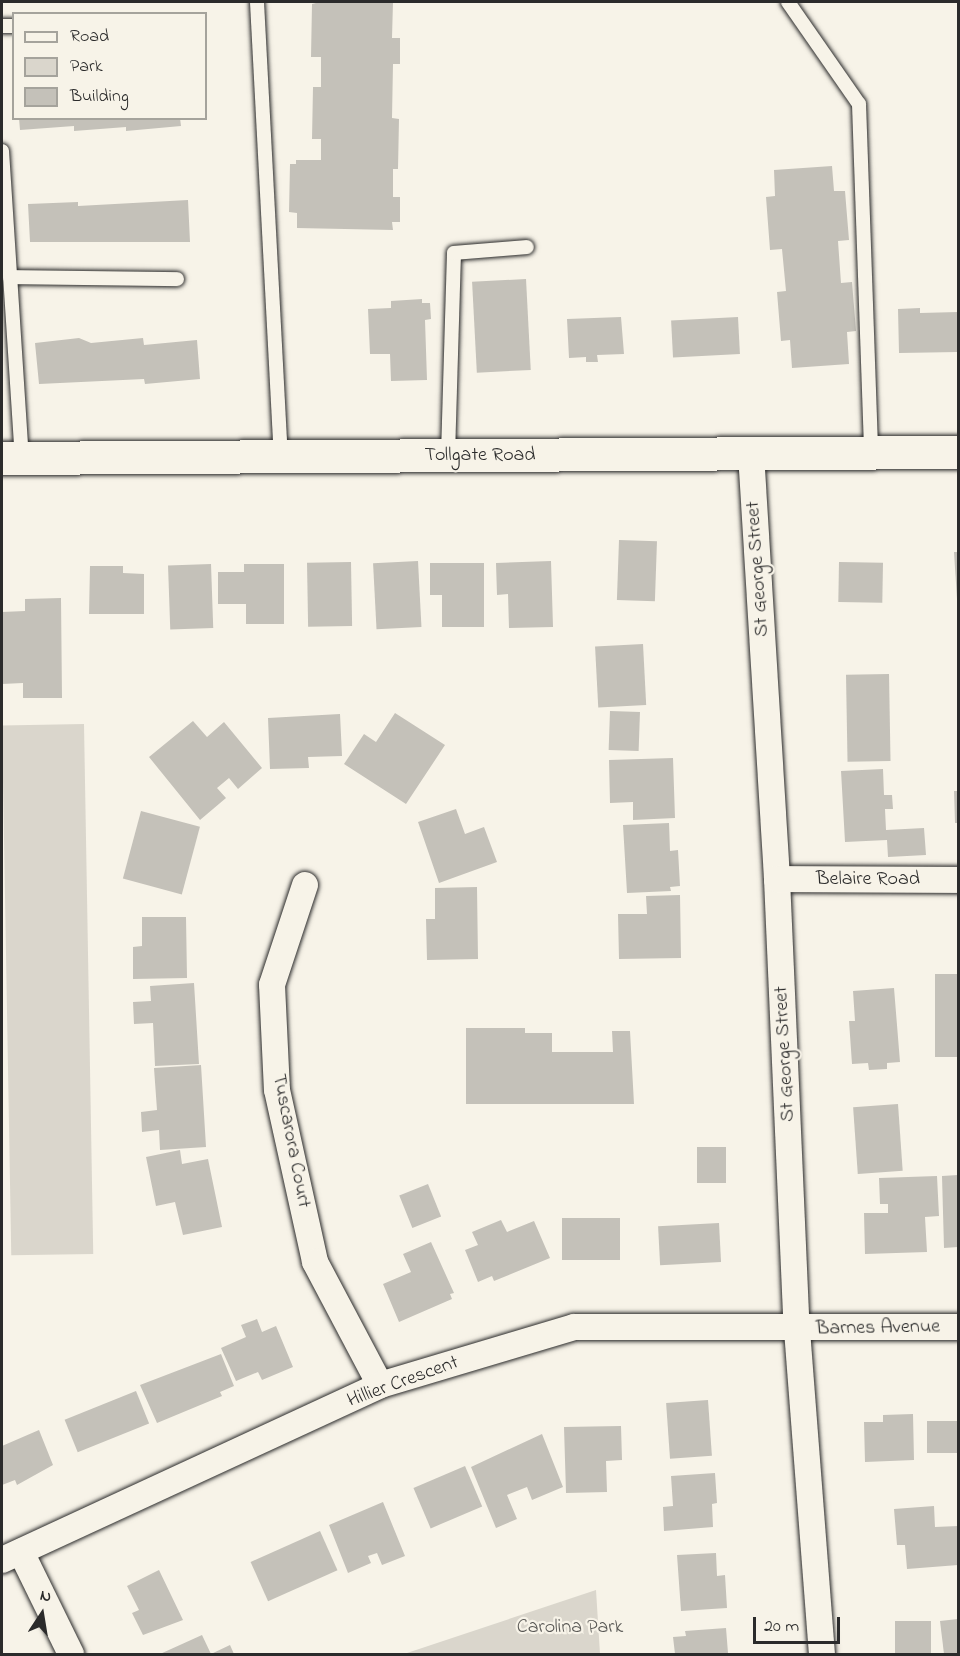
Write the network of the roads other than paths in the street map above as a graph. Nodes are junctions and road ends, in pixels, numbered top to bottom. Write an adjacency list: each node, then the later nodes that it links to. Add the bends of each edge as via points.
1 (257, 2): 11 (lane)
2 (788, 2): 9 (lane, via 859,104)
3 (2, 151): 5 (lane)
4 (527, 247): 10 (lane, via 454,253)
5 (10, 277): 6 (lane); 12 (lane)
6 (177, 279)
7 (958, 452): 9 (main road, Tollgate Road)
8 (751, 453): 9 (main road, Tollgate Road); 10 (main road, Tollgate Road); 13 (street, St George Street)
9 (871, 453)
10 (448, 455): 11 (main road, Tollgate Road)
11 (281, 457): 12 (main road, Tollgate Road)
12 (12, 458)
13 (777, 879): 14 (street, Belaire Road); 17 (street, St George Street)
14 (958, 880)
15 (305, 885): 18 (street, Tuscarora Court, via 272,985 278,1090 315,1262)
16 (958, 1327): 17 (street, Barnes Avenue)
17 (797, 1330): 18 (street, Hillier Crescent, via 574,1327); 21 (street, St George Street)
18 (380, 1385): 19 (street, Hillier Crescent)
19 (11, 1556): 20 (street)
20 (71, 1654)
21 (822, 1654)

